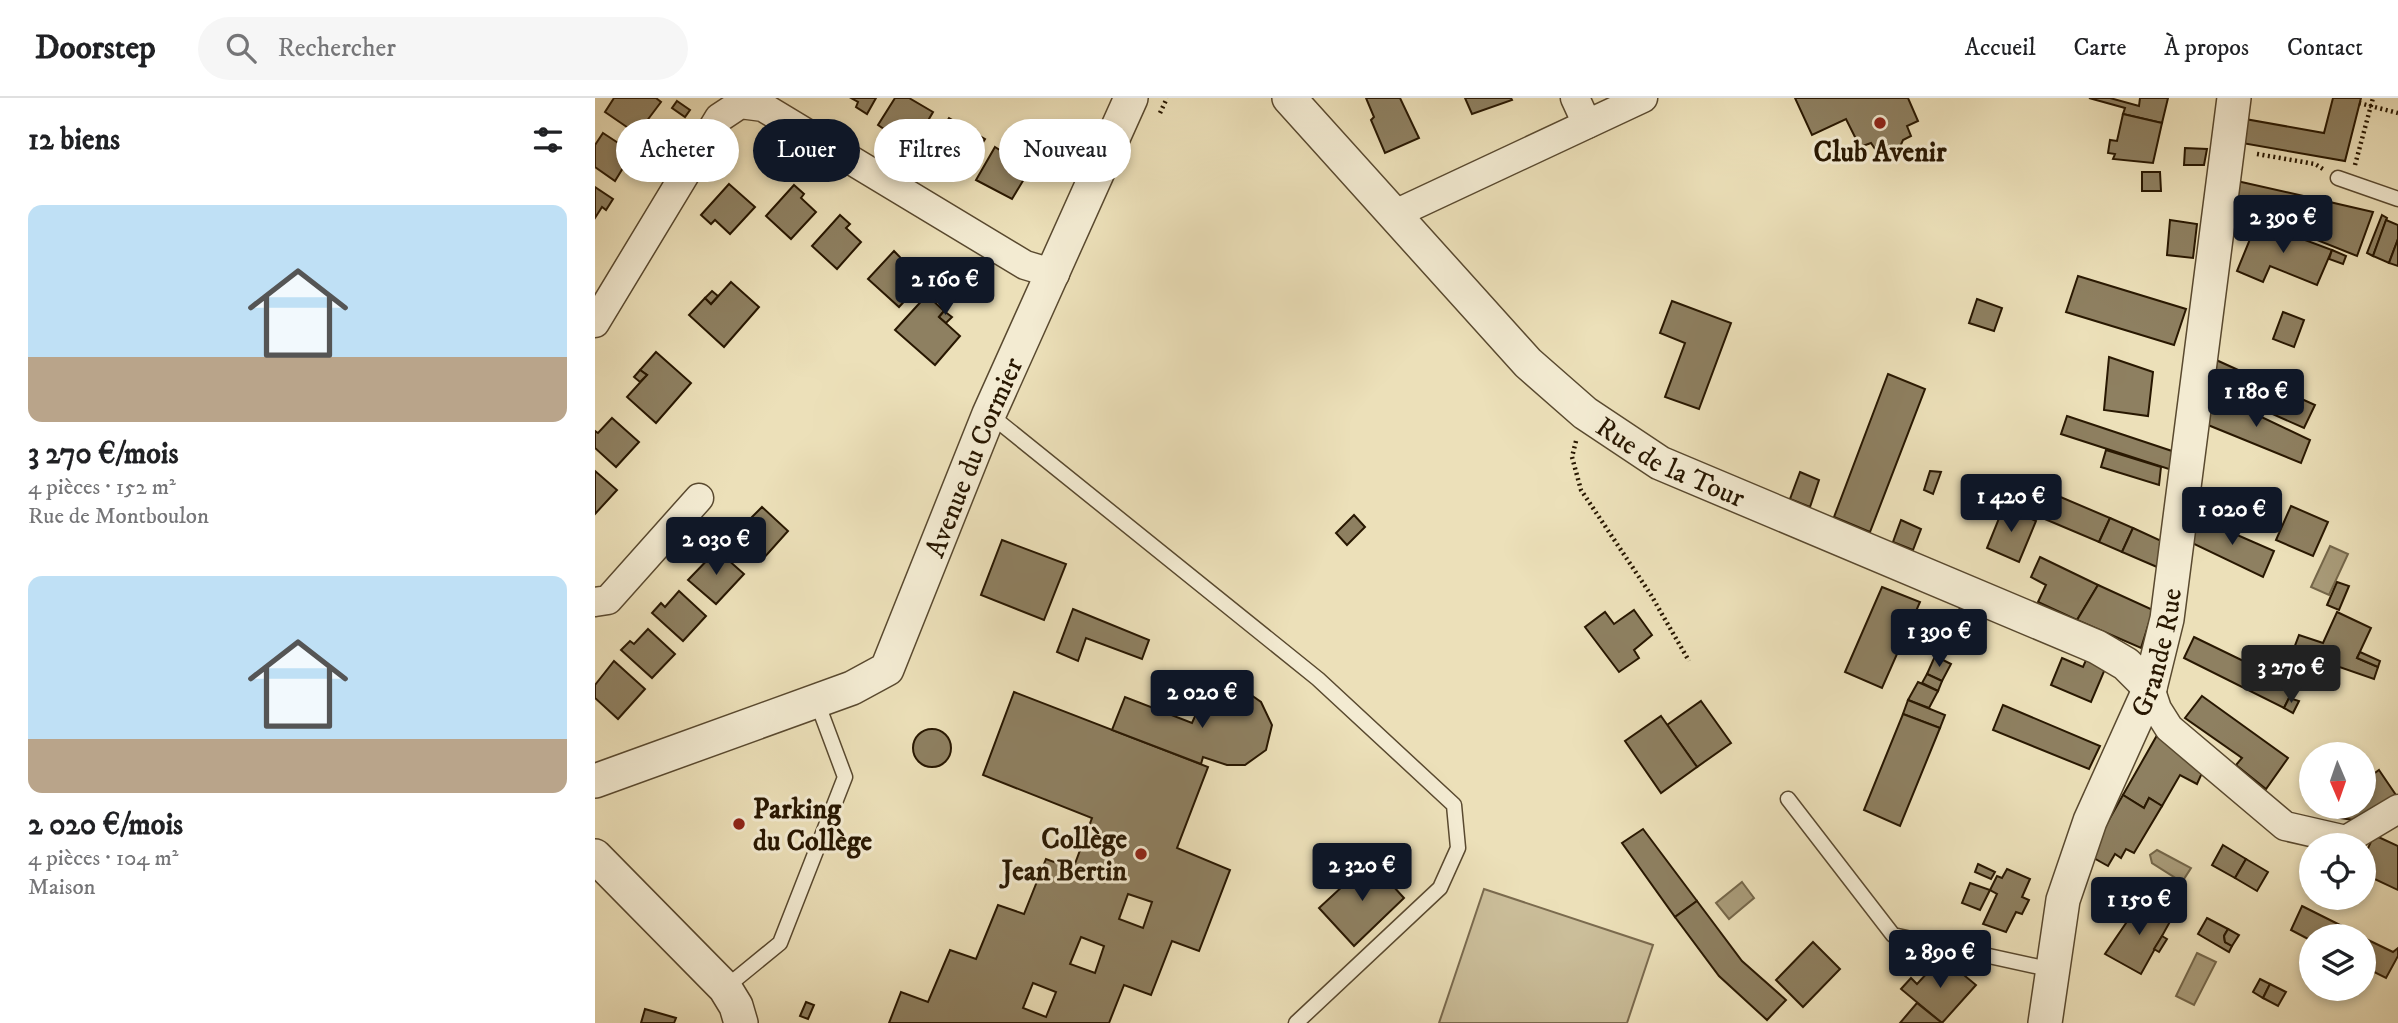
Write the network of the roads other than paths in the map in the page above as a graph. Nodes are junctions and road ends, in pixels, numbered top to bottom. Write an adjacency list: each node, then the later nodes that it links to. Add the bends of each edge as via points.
1 (1131, 98): 10 (street, Avenue du Cormier)
2 (1289, 98): 9 (street, Rue de la Tour)
3 (1575, 98): 6 (street)
4 (1643, 98): 6 (street)
5 (2234, 98): 15 (street, Grande Rue, via 2167,619)
6 (1587, 124): 9 (street)
7 (2344, 180): 8 (lane)
8 (2398, 200)
9 (1393, 215): 15 (street, Rue de la Tour, via 1528,363 1585,413 1660,463 2097,647 2126,664)
10 (1055, 274): 11 (street, via 1025,265 763,107 740,104 719,118); 12 (street, Avenue du Cormier)
11 (595, 323)
12 (989, 414): 16 (street, Avenue du Cormier, via 887,669); 24 (lane, via 1318,679 1454,805 1458,848 1440,888)
13 (699, 498): 14 (street, via 608,600)
14 (595, 602)
15 (2150, 688): 19 (street, via 2169,728 2285,826 2346,841); 21 (street, Grande Rue, via 2090,821 2063,900)
16 (817, 702): 17 (street, Avenue du Cormier); 22 (lane, via 845,776 780,943)
17 (595, 781)
18 (1788, 799): 21 (lane, via 1893,936)
19 (2398, 809)
20 (595, 856): 22 (street)
21 (2053, 970): 25 (street, Grande Rue)
22 (725, 988): 23 (street)
23 (741, 1023)
24 (1296, 1023)
25 (2045, 1023)

